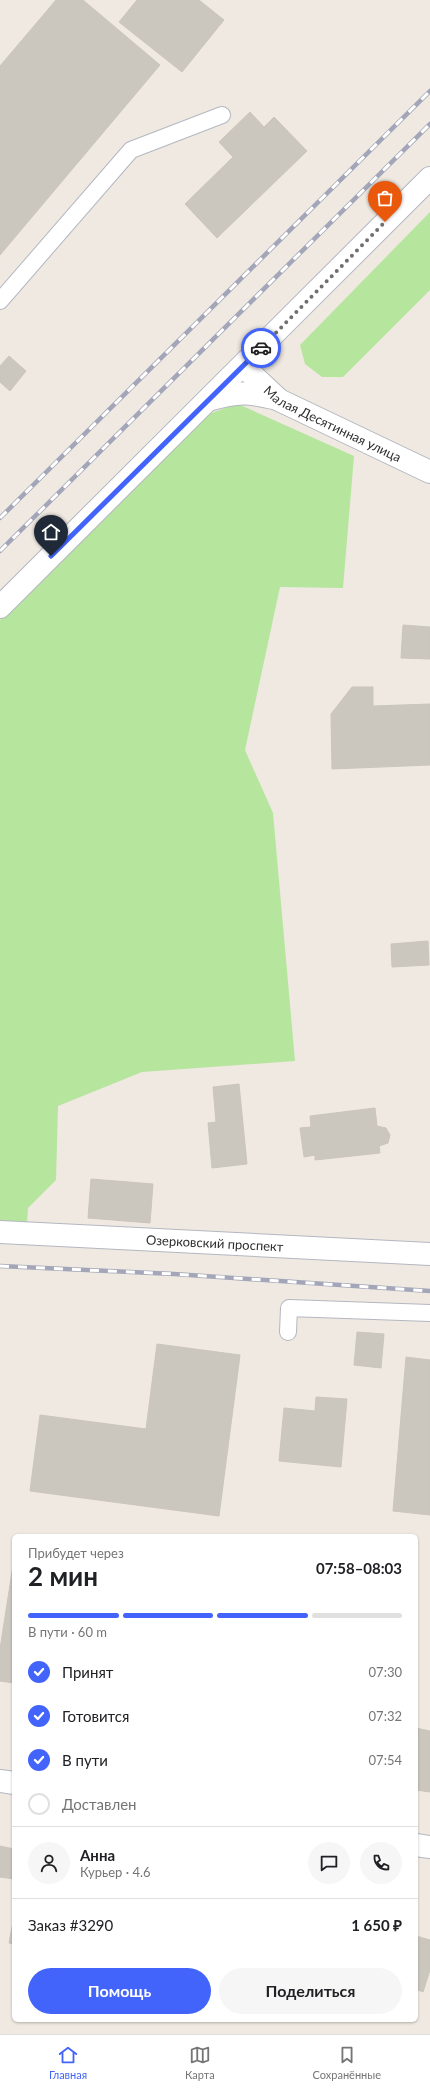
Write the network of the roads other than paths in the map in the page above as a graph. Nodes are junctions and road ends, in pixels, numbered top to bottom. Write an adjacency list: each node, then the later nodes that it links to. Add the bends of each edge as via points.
1 (222, 115): 3 (lane, via 131,150)
2 (430, 178): 4 (street)
3 (0, 301)
4 (243, 366): 5 (street, Малая Десятинная улица); 6 (street)
5 (279, 400): 6 (street, via 251,393 230,393); 7 (street, Малая Десятинная улица)
6 (207, 401): 8 (street)
7 (430, 472)
8 (0, 607)
9 (0, 1232): 10 (street, Озерковский проспект)
10 (430, 1254)
11 (430, 1313): 12 (lane, via 289,1308)
12 (288, 1332)
13 (0, 1780): 14 (street)
14 (12, 1783)
15 (418, 1845): 16 (street)
16 (430, 1847)

